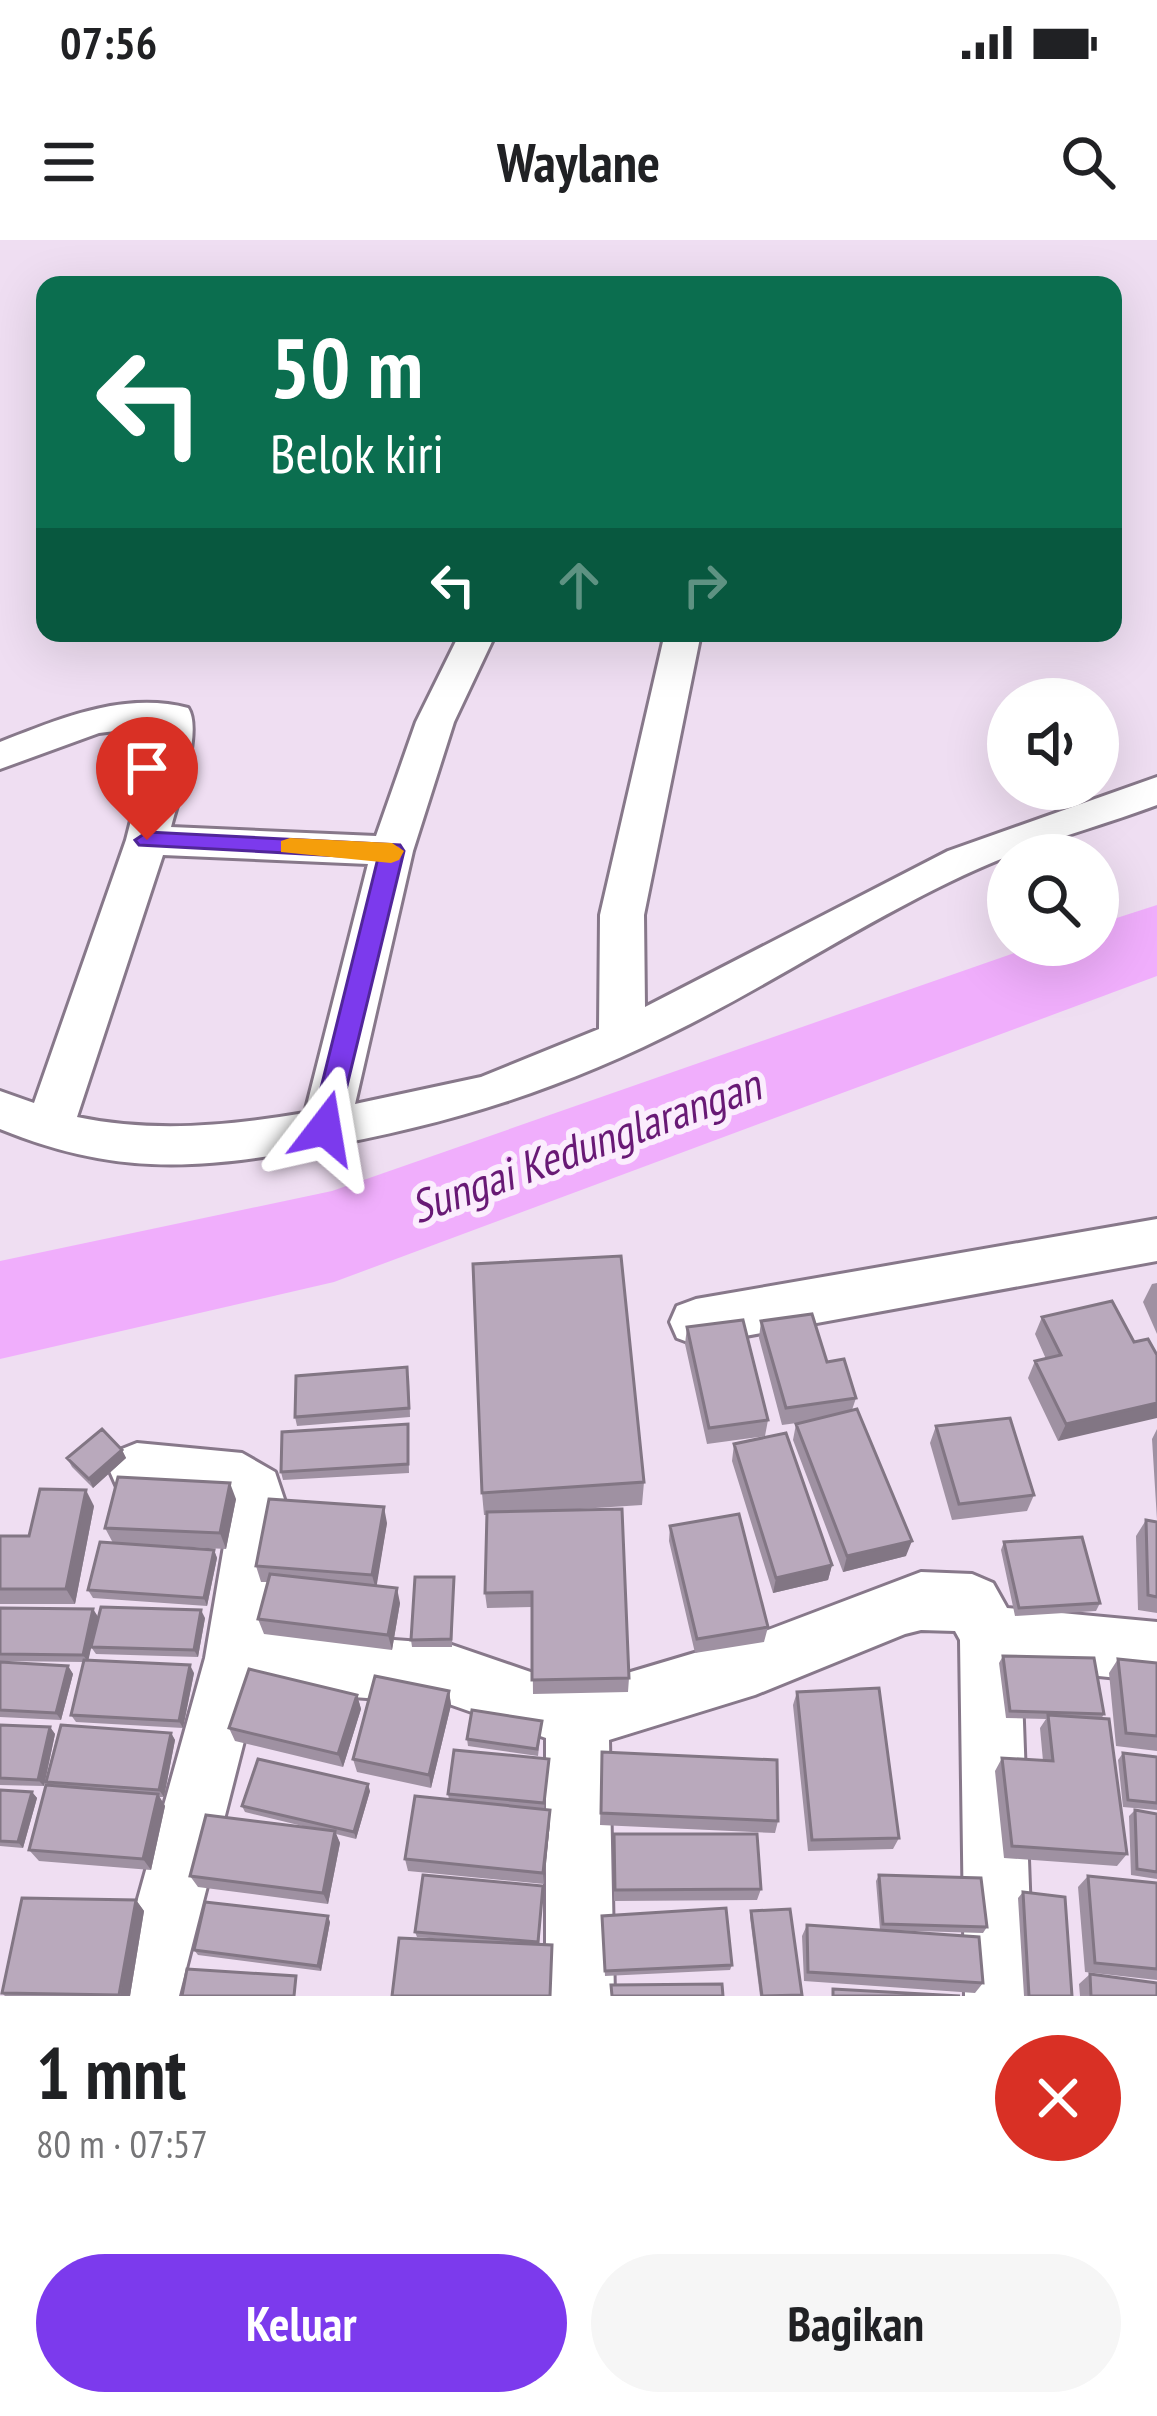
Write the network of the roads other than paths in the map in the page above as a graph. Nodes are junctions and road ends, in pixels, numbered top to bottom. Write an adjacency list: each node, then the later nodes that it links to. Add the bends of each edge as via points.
1 (474, 642): 6 (street, via 435,722)
2 (680, 642): 7 (street, via 622,915)
3 (0, 756): 5 (street, via 77,727 147,711 174,716)
4 (1157, 790): 7 (street, via 942,871)
5 (147, 840): 6 (street); 10 (street)
6 (392, 851): 9 (street)
7 (622, 1035): 9 (street, via 492,1091)
8 (0, 1108): 10 (street)
9 (325, 1128): 10 (street, via 187,1150)
10 (48, 1131)
11 (1157, 1240): 12 (street)
12 (696, 1322)
13 (137, 1469): 16 (street, via 242,1479 256,1490 260,1511)
14 (990, 1636): 15 (street); 17 (street, via 972,1603 921,1601 755,1665); 20 (street)
15 (1157, 1652)
16 (236, 1658): 17 (street, via 449,1674); 18 (street)
17 (578, 1719): 19 (street)
18 (145, 1996)
19 (580, 1996)
20 (999, 1996)

